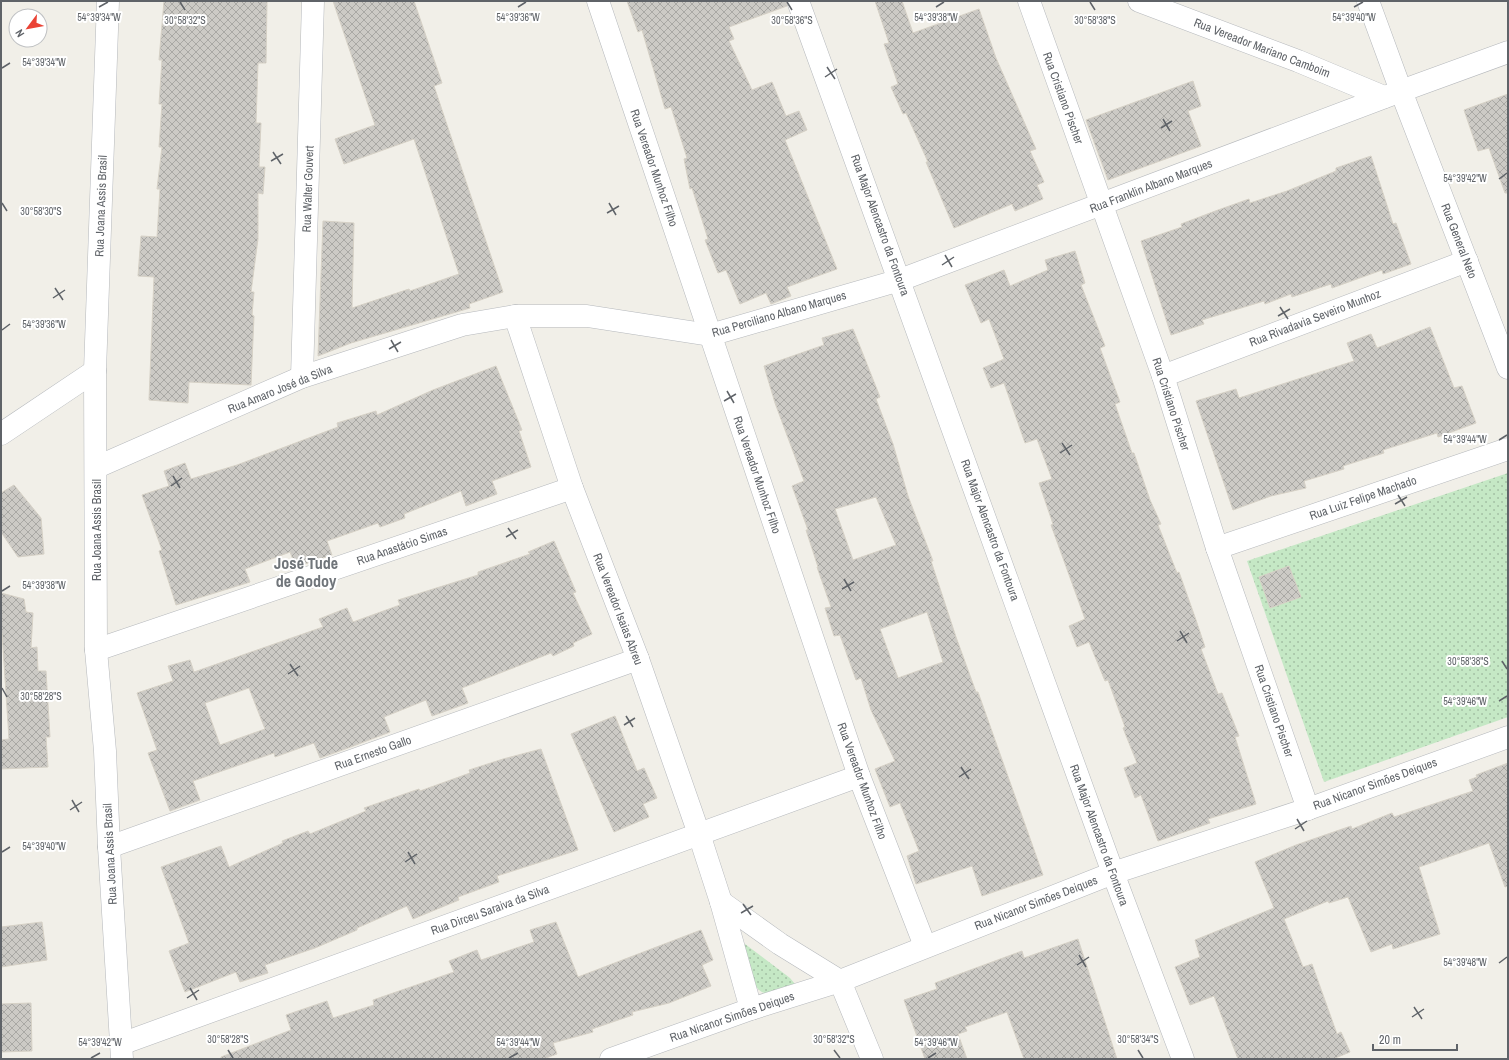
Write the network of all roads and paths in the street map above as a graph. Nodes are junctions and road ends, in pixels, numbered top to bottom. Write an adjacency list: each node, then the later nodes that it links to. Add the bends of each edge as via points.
1 (108, 1): 16 (street, Rua Joana Assis Brasil)
2 (313, 1): 18 (street, Rua Walter Gouvert)
3 (598, 1): 14 (street, Rua Vereador Munhoz Filho)
4 (798, 1): 12 (street, Rua Major Alencastro da Fontoura)
5 (1028, 1): 10 (street, Rua Cristiano Pischer)
6 (1139, 1): 9 (street, Rua Vereador Mariano Camboim)
7 (1368, 1): 9 (street, Rua General Neto)
8 (1508, 52): 9 (street, Rua Franklin Albano Marques)
9 (1393, 94): 10 (street, Rua Franklin Albano Marques); 11 (street, Rua General Neto)
10 (1101, 205): 12 (street, Rua Franklin Albano Marques); 17 (street, Rua Cristiano Pischer)
11 (1467, 261): 15 (street, Rua General Neto); 17 (street, Rua Rivadavia Seveiro Munhoz)
12 (900, 280): 14 (street, Rua Perciliano Albano Marques); 31 (street, Rua Major Alencastro da Fontoura)
13 (514, 316): 14 (street, Rua Perciliano Albano Marques, via 587,316); 18 (street, Rua Amaro José da Silva, via 462,325); 22 (street, Rua Vereador Isaias Abreu)
14 (710, 335): 27 (street, Rua Vereador Munhoz Filho)
15 (1508, 368)
16 (95, 371): 19 (street); 21 (street, Rua Joana Assis Brasil)
17 (1163, 376): 23 (street, Rua Cristiano Pischer)
18 (302, 377): 21 (street, Rua Amaro José da Silva)
19 (1, 434)
20 (1508, 448): 23 (street, Rua Luiz Felipe Machado)
21 (97, 467): 24 (street, Rua Joana Assis Brasil)
22 (572, 488): 24 (street, Rua Anastácio Simas); 25 (street, Rua Vereador Isaias Abreu)
23 (1217, 548): 28 (street, Rua Cristiano Pischer)
24 (96, 650): 30 (street, Rua Joana Assis Brasil, via 105,751)
25 (638, 659): 29 (street, Rua Vereador Isaias Abreu); 30 (street, Rua Ernesto Gallo)
26 (1508, 737): 28 (street, Rua Nicanor Simões Deiques)
27 (859, 776): 29 (street, Rua Dirceu Saraiva da Silva); 33 (street, Rua Vereador Munhoz Filho)
28 (1308, 809): 31 (street, Rua Nicanor Simões Deiques)
29 (699, 834): 32 (street, Rua Vereador Isaias Abreu); 36 (street, Rua Dirceu Saraiva da Silva)
30 (108, 847): 36 (street, Rua Joana Assis Brasil)
31 (1113, 873): 33 (street, Rua Nicanor Simões Deiques); 39 (street, Rua Major Alencastro da Fontoura)
32 (721, 902): 34 (street, via 780,944); 35 (street, Rua Vereador Isaias Abreu)
33 (925, 946): 34 (street, Rua Nicanor Simões Deiques)
34 (840, 981): 35 (street, Rua Nicanor Simões Deiques); 38 (street)
35 (751, 1009): 37 (street, Rua Nicanor Simões Deiques)
36 (122, 1051)
37 (611, 1059)
38 (872, 1059)
39 (1183, 1059)

